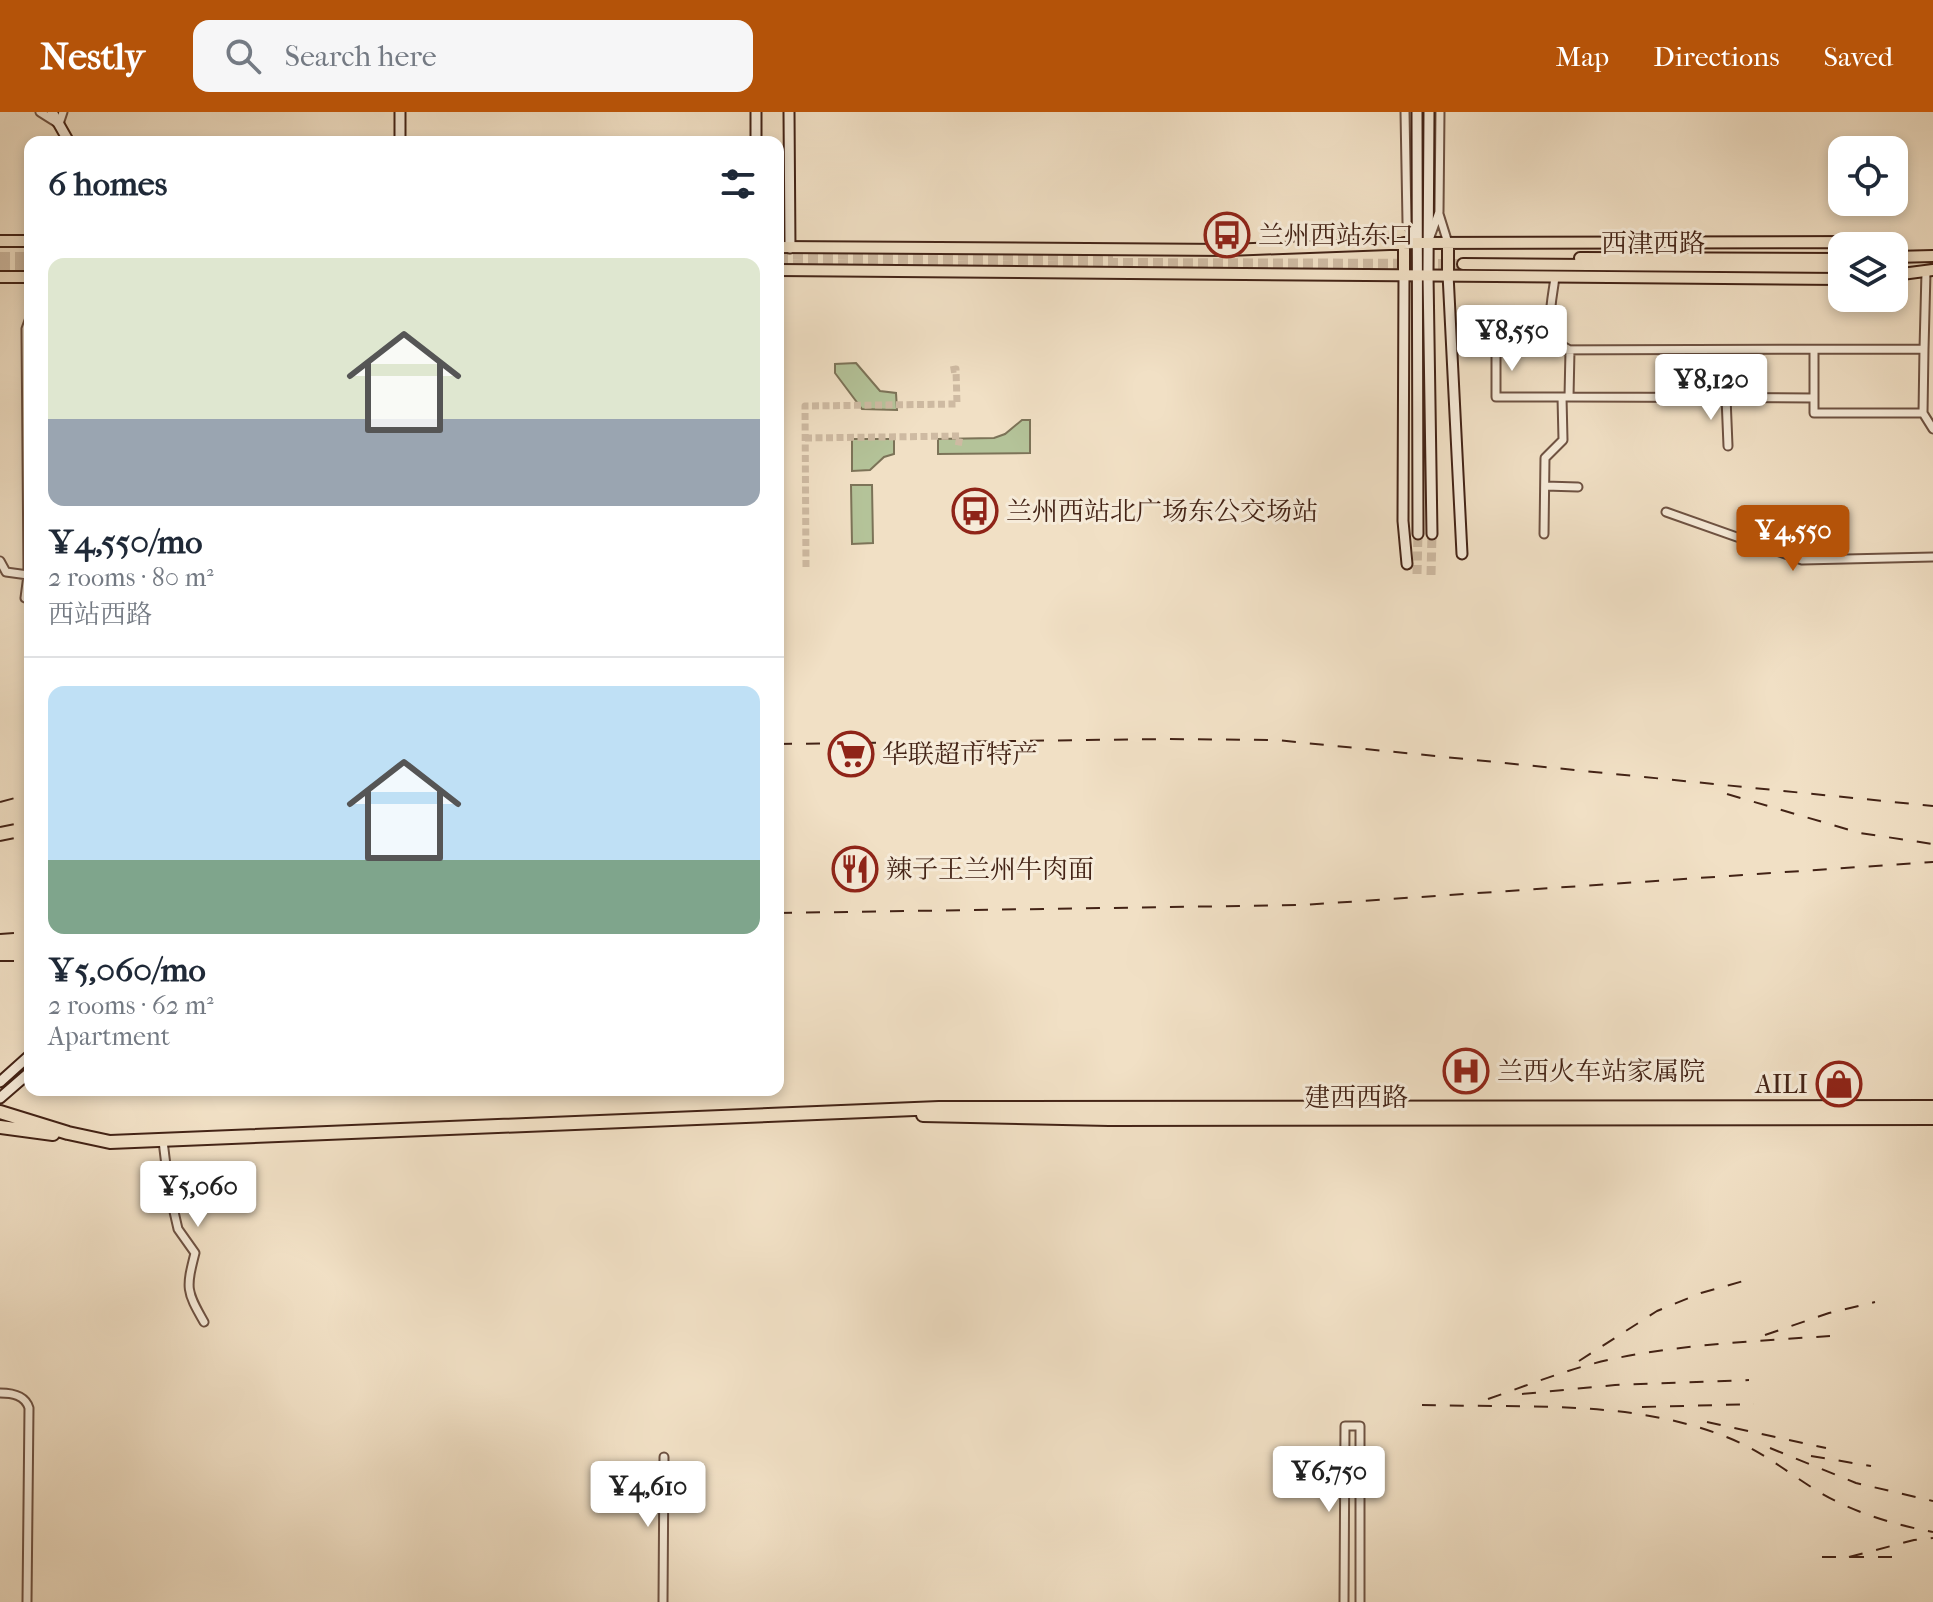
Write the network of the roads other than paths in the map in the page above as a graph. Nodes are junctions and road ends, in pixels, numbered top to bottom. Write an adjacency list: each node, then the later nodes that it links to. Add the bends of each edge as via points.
1 (40, 112): 11 (street)
2 (52, 112): 11 (main road)
3 (63, 112): 11 (street)
4 (400, 112): 13 (main road)
5 (756, 112): 14 (main road)
6 (789, 112): 23 (main road)
7 (1405, 112): 20 (street, via 1407,222)
8 (1417, 112): 20 (main road)
9 (1429, 112): 20 (main road)
10 (1440, 112): 15 (street)
11 (59, 124): 12 (main road)
12 (66, 136)
13 (400, 136)
14 (756, 136)
15 (1439, 212): 20 (street); 21 (street)
16 (0, 241): 17 (main road)
17 (24, 241)
18 (1828, 242): 21 (main road)
19 (1404, 243): 20 (main road); 23 (main road, via 1228,250); 33 (main road)
20 (1422, 243): 21 (main road); 33 (main road)
21 (1448, 243): 34 (main road)
22 (784, 248): 23 (main road)
23 (790, 248)
24 (1908, 252): 25 (main road)
25 (1928, 256): 26 (main road)
26 (1908, 257)
27 (1828, 259): 28 (main road, 西津西路, via 1463,261)
28 (1828, 267)
29 (1908, 269): 31 (main road)
30 (784, 270): 33 (main road)
31 (1931, 270): 32 (main road); 39 (street)
32 (1908, 273)
33 (1416, 274): 34 (main road); 51 (main road); 52 (main road); 57 (main road, via 1403,521)
34 (1448, 274): 35 (main road); 54 (main road)
35 (1555, 276): 38 (main road); 40 (street, via 1550,330 1557,343)
36 (0, 277): 37 (main road)
37 (24, 277)
38 (1828, 279)
39 (1924, 349): 41 (street); 45 (street)
40 (1570, 350): 41 (street); 42 (street); 42 (street, via 1496,350 1496,397)
41 (1814, 350): 44 (street)
42 (1566, 397): 43 (street); 48 (street, via 1563,440 1545,458)
43 (1726, 397): 44 (street); 47 (street)
44 (1814, 398): 45 (street, via 1814,413)
45 (1923, 413): 46 (street)
46 (1933, 429)
47 (1728, 446)
48 (1545, 486): 49 (street); 53 (street)
49 (1578, 487)
50 (1666, 512): 55 (street, via 1802,560)
51 (1418, 534)
52 (1432, 534)
53 (1544, 534)
54 (1462, 554)
55 (1933, 557)
56 (0, 561): 58 (street, via 6,572)
57 (1407, 564)
58 (24, 574)
59 (24, 1060): 61 (main road)
60 (24, 1077): 62 (main road)
61 (0, 1082)
62 (0, 1098)
63 (1933, 1107): 64 (highway, 建西西路)
64 (876, 1111): 66 (highway, 建西西路, via 1109,1119); 69 (highway, 建西西路)
65 (0, 1112): 68 (highway, 建西西路)
66 (1933, 1118)
67 (0, 1127): 68 (highway)
68 (96, 1140): 69 (highway, 建西西路)
69 (163, 1141): 70 (street, via 178,1229 195,1253 187,1283)
70 (204, 1322)
71 (0, 1393): 73 (street, via 20,1397 29,1408)
72 (664, 1457): 74 (street)
73 (27, 1602)
74 (663, 1602)
75 (1344, 1602): 76 (street, via 1345,1426 1360,1426)
76 (1360, 1602)

